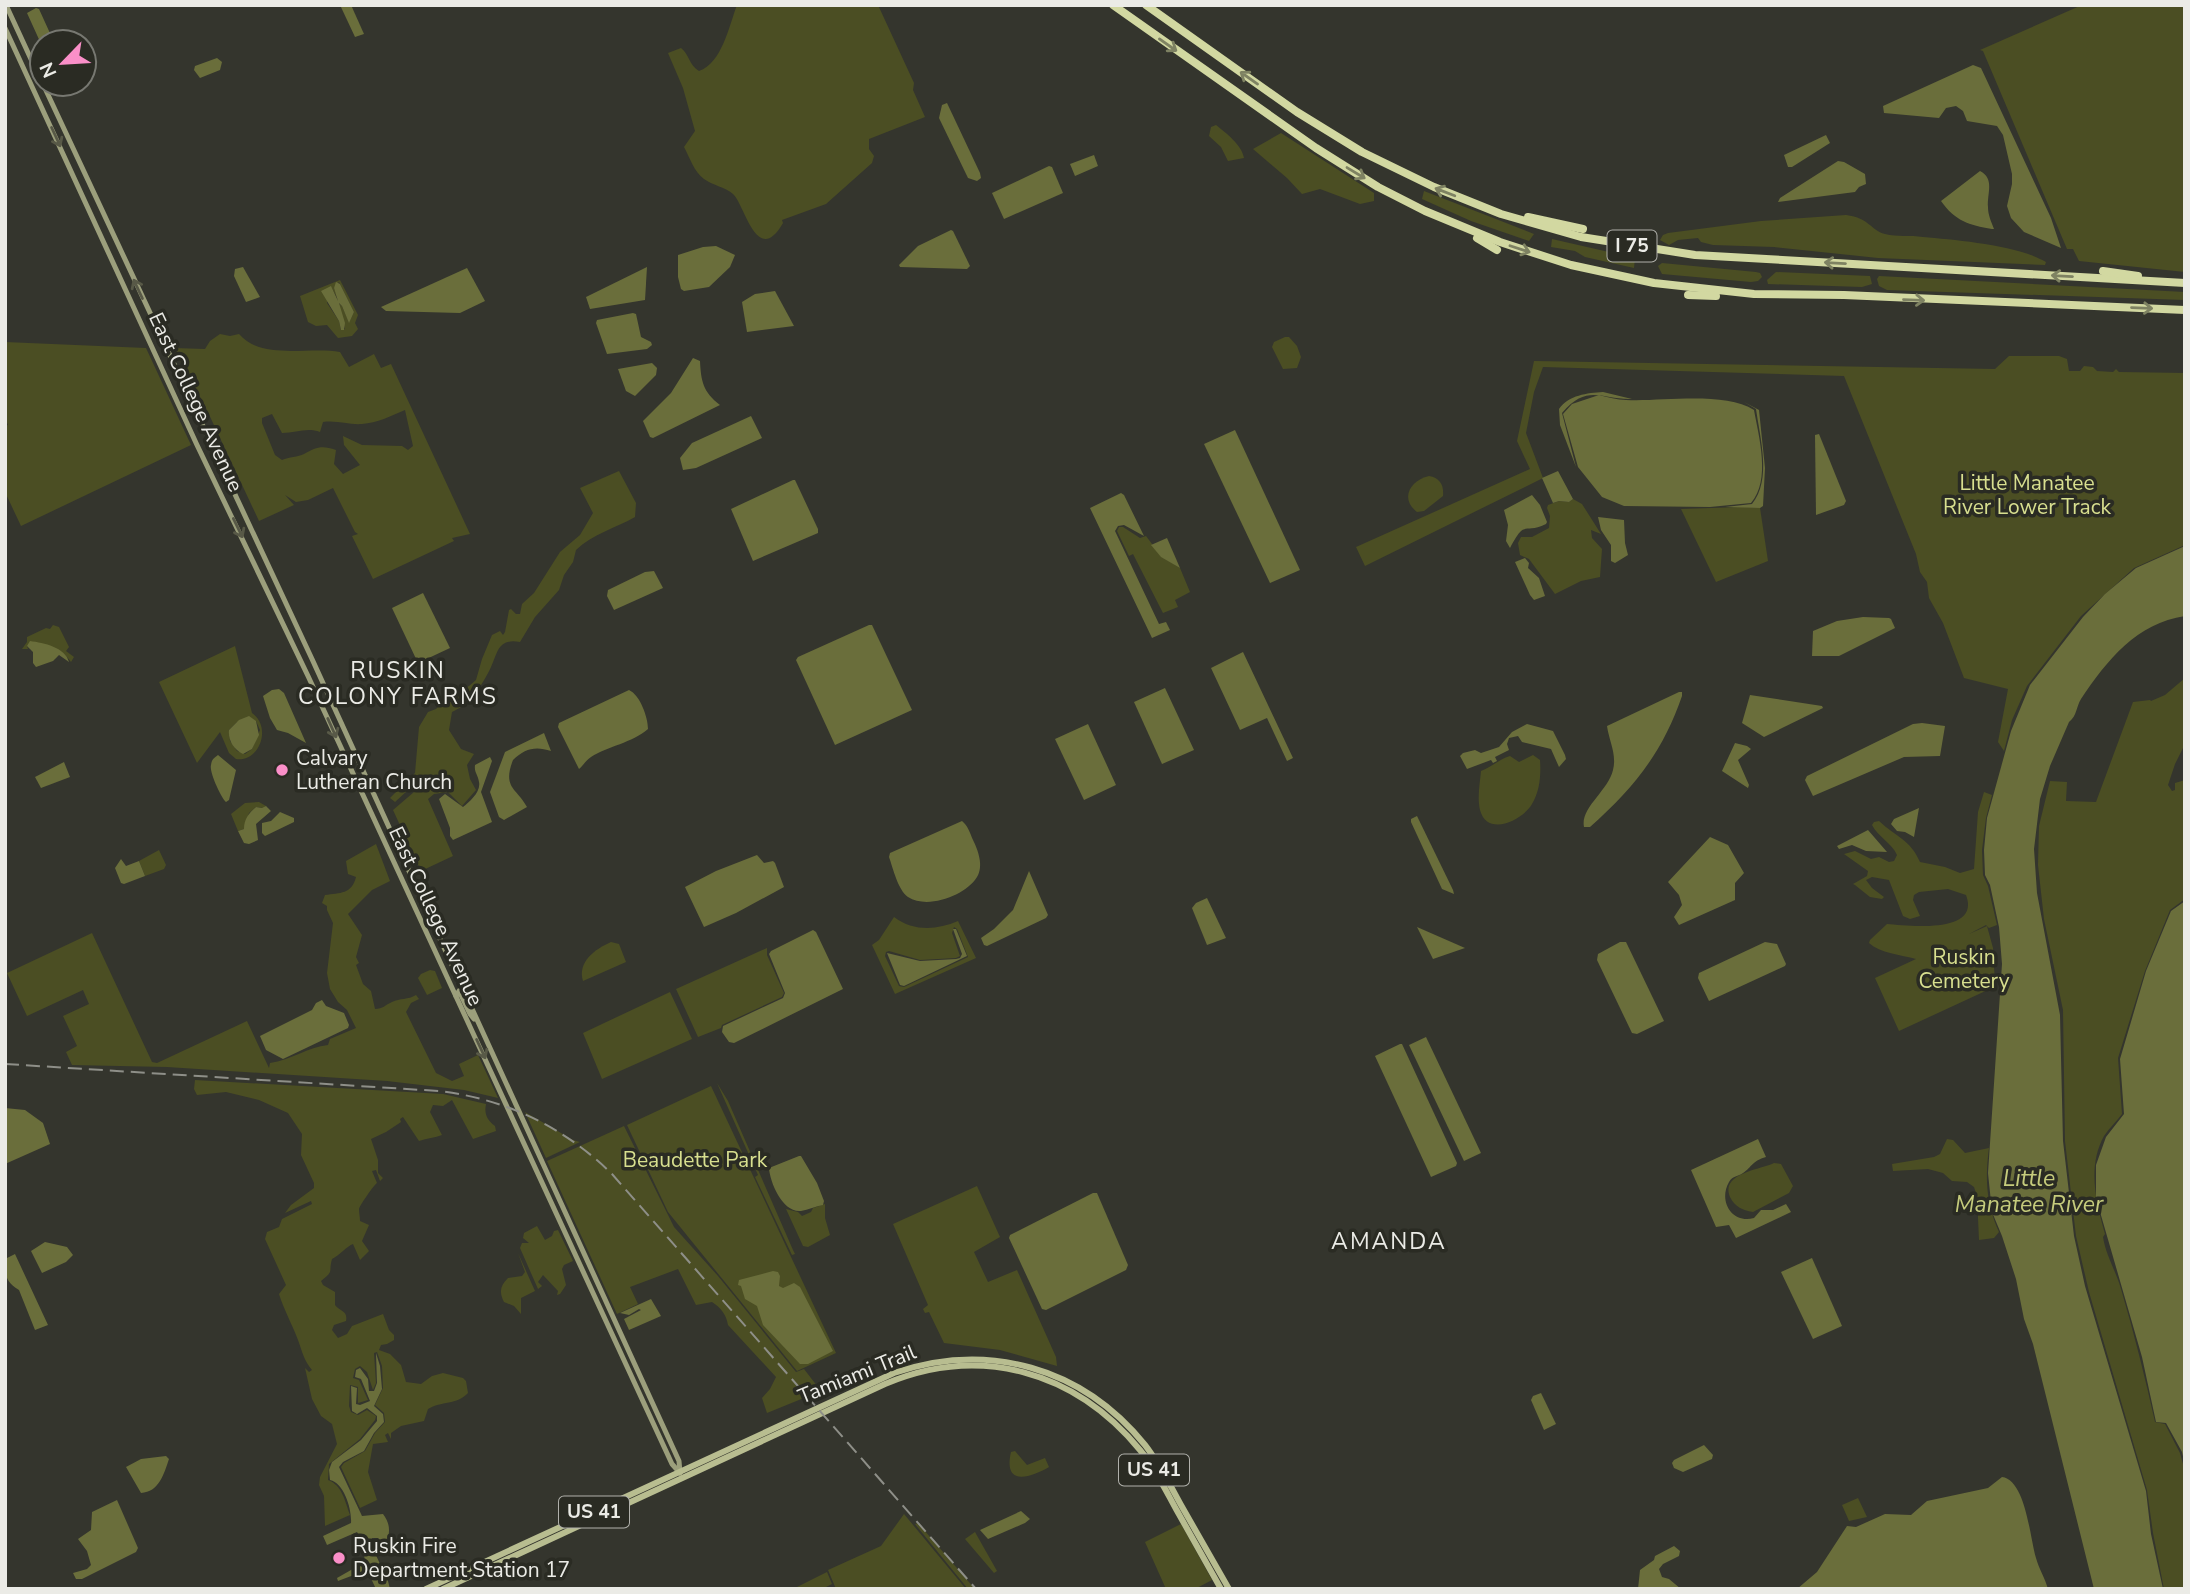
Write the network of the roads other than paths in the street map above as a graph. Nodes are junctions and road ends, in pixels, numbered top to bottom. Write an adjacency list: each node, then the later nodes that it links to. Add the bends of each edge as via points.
1 (6, 5): 5 (main road, East College Avenue)
2 (1113, 5): 8 (highway, I 75, one-way to 8, via 1316,148 1378,187)
3 (1146, 5): 7 (highway, I 75, one-way to 3, via 1402,173 1330,134)
4 (5, 28): 16 (main road, East College Avenue, one-way to 16)
5 (28, 53)
6 (49, 98): 17 (main road, East College Avenue, one-way to 6, via 292,617)
7 (1484, 206): 9 (highway); 12 (highway, I 75, one-way to 7, via 1661,251 1581,237)
8 (1457, 225): 10 (highway); 13 (highway, I 75, one-way to 13, via 1598,271 1688,288)
9 (1583, 229)
10 (1497, 250)
11 (2103, 271): 12 (highway)
12 (2182, 283)
13 (1754, 294): 14 (highway); 15 (highway, I 75, one-way to 15)
14 (1688, 295)
15 (2185, 310)
16 (434, 950): 17 (main road, East College Avenue); 17 (main road)
17 (458, 990): 18 (main road, East College Avenue, via 477,1021); 19 (main road, East College Avenue, one-way to 19)
18 (571, 1226): 19 (main road); 21 (main road, East College Avenue, via 679,1461)
19 (566, 1234): 21 (main road, East College Avenue)
20 (829, 1406): 21 (main road, Tamiami Trail / US 41); 26 (main road, Tamiami Trail / US 41, via 911,1374 947,1366 996,1367 1053,1382 1097,1407 1141,1451); 27 (main road, Tamiami Trail / US 41, via 894,1373 960,1359 1017,1364 1067,1381 1111,1410 1147,1447)
21 (681, 1476): 22 (main road, Tamiami Trail / US 41); 23 (main road, Tamiami Trail / US 41)
22 (630, 1495): 23 (main road); 24 (main road, Tamiami Trail / US 41)
23 (626, 1505): 25 (main road, Tamiami Trail / US 41)
24 (426, 1589)
25 (443, 1589)
26 (1221, 1589)
27 (1229, 1589)

